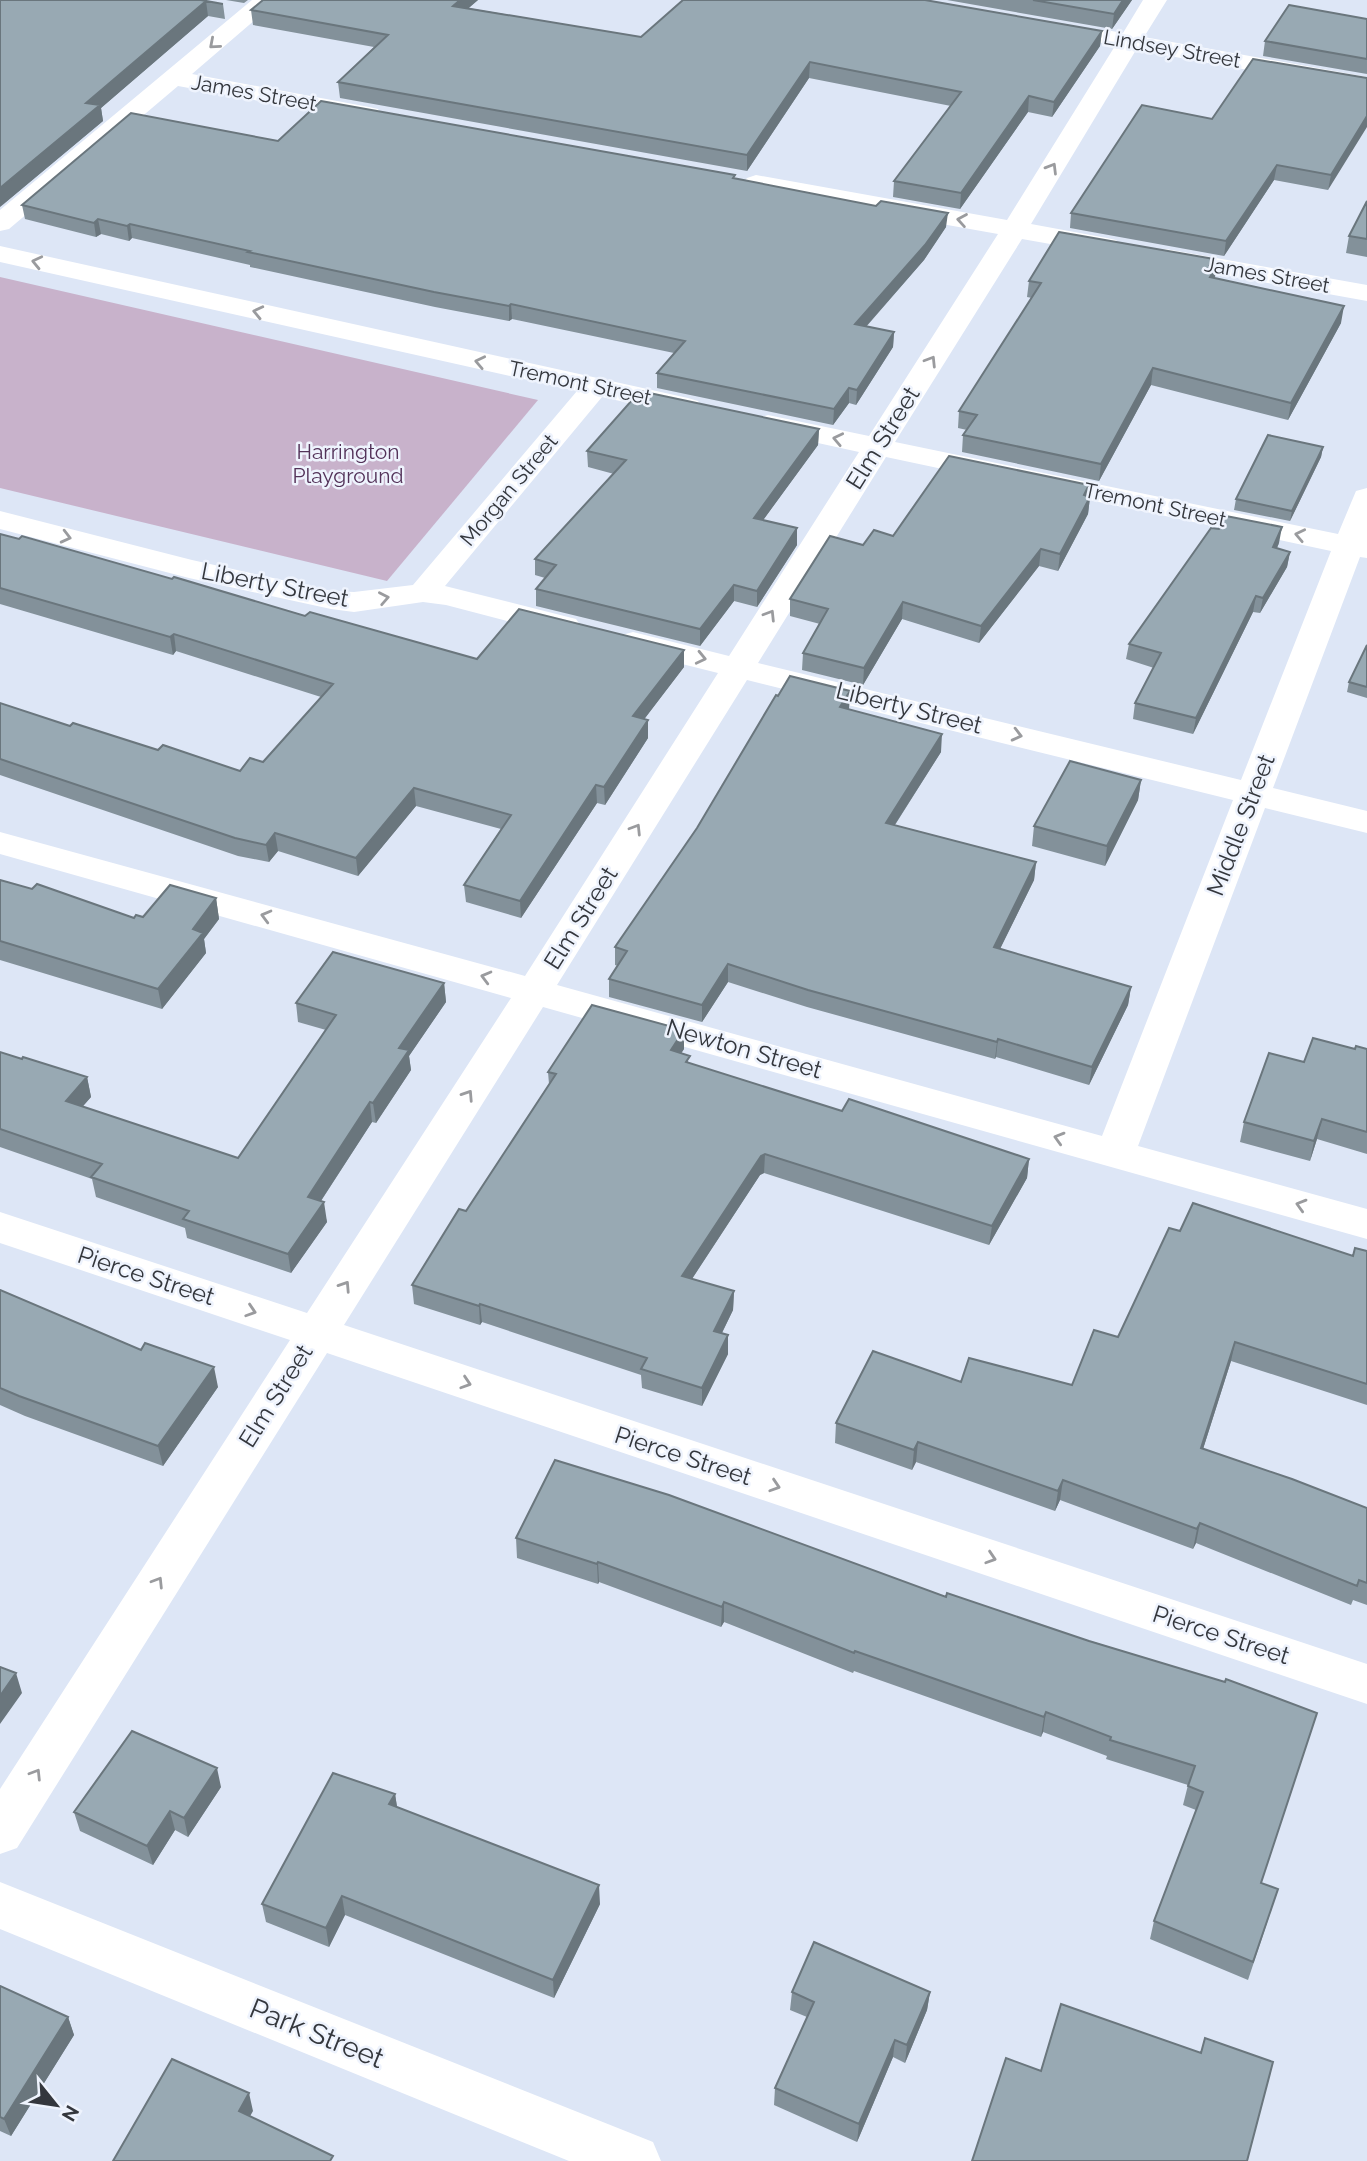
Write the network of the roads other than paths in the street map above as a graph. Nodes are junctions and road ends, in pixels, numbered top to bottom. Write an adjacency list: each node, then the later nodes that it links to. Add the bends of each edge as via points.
1 (1155, 0): 5 (street, Elm Street)
2 (257, 7): 3 (street); 6 (street, one-way to 6)
3 (224, 9)
4 (1090, 34): 5 (street, Lindsey Street)
5 (1129, 41): 7 (street, Lindsey Street); 11 (street, Elm Street, one-way to 5)
6 (174, 78): 8 (street, James Street); 10 (street)
7 (1367, 84)
8 (394, 118)
9 (739, 180): 11 (street, James Street, one-way to 9)
10 (0, 223)
11 (1014, 230): 13 (street, James Street); 15 (street, Elm Street, one-way to 11)
12 (0, 254): 14 (street, Tremont Street, one-way to 12)
13 (1367, 293)
14 (595, 387): 15 (street, Tremont Street, one-way to 14); 19 (street, Morgan Street)
15 (877, 447): 18 (street, Tremont Street, one-way to 15); 20 (street, Elm Street, one-way to 15)
16 (1367, 497): 18 (street, Middle Street)
17 (0, 520): 19 (street, Liberty Street, one-way to 19, via 331,600 354,602)
18 (1358, 547): 21 (street, Middle Street)
19 (423, 593): 20 (street, Liberty Street, one-way to 20)
20 (737, 666): 21 (street, Liberty Street, one-way to 21); 24 (street, Elm Street, one-way to 20)
21 (1253, 794): 22 (street, Liberty Street); 25 (street, Middle Street)
22 (1367, 822)
23 (0, 843): 24 (street, Newton Street, one-way to 23)
24 (535, 990): 25 (street, Newton Street, one-way to 24); 28 (street, Elm Street, one-way to 24)
25 (1115, 1154): 26 (street, Newton Street, one-way to 25)
26 (1367, 1224)
27 (0, 1227): 28 (street, Pierce Street, one-way to 28)
28 (315, 1332): 29 (street, Pierce Street, one-way to 29); 30 (street, Elm Street, one-way to 28)
29 (1367, 1684)
30 (0, 1832)
31 (0, 1905): 32 (street, Park Street)
32 (634, 2161)

